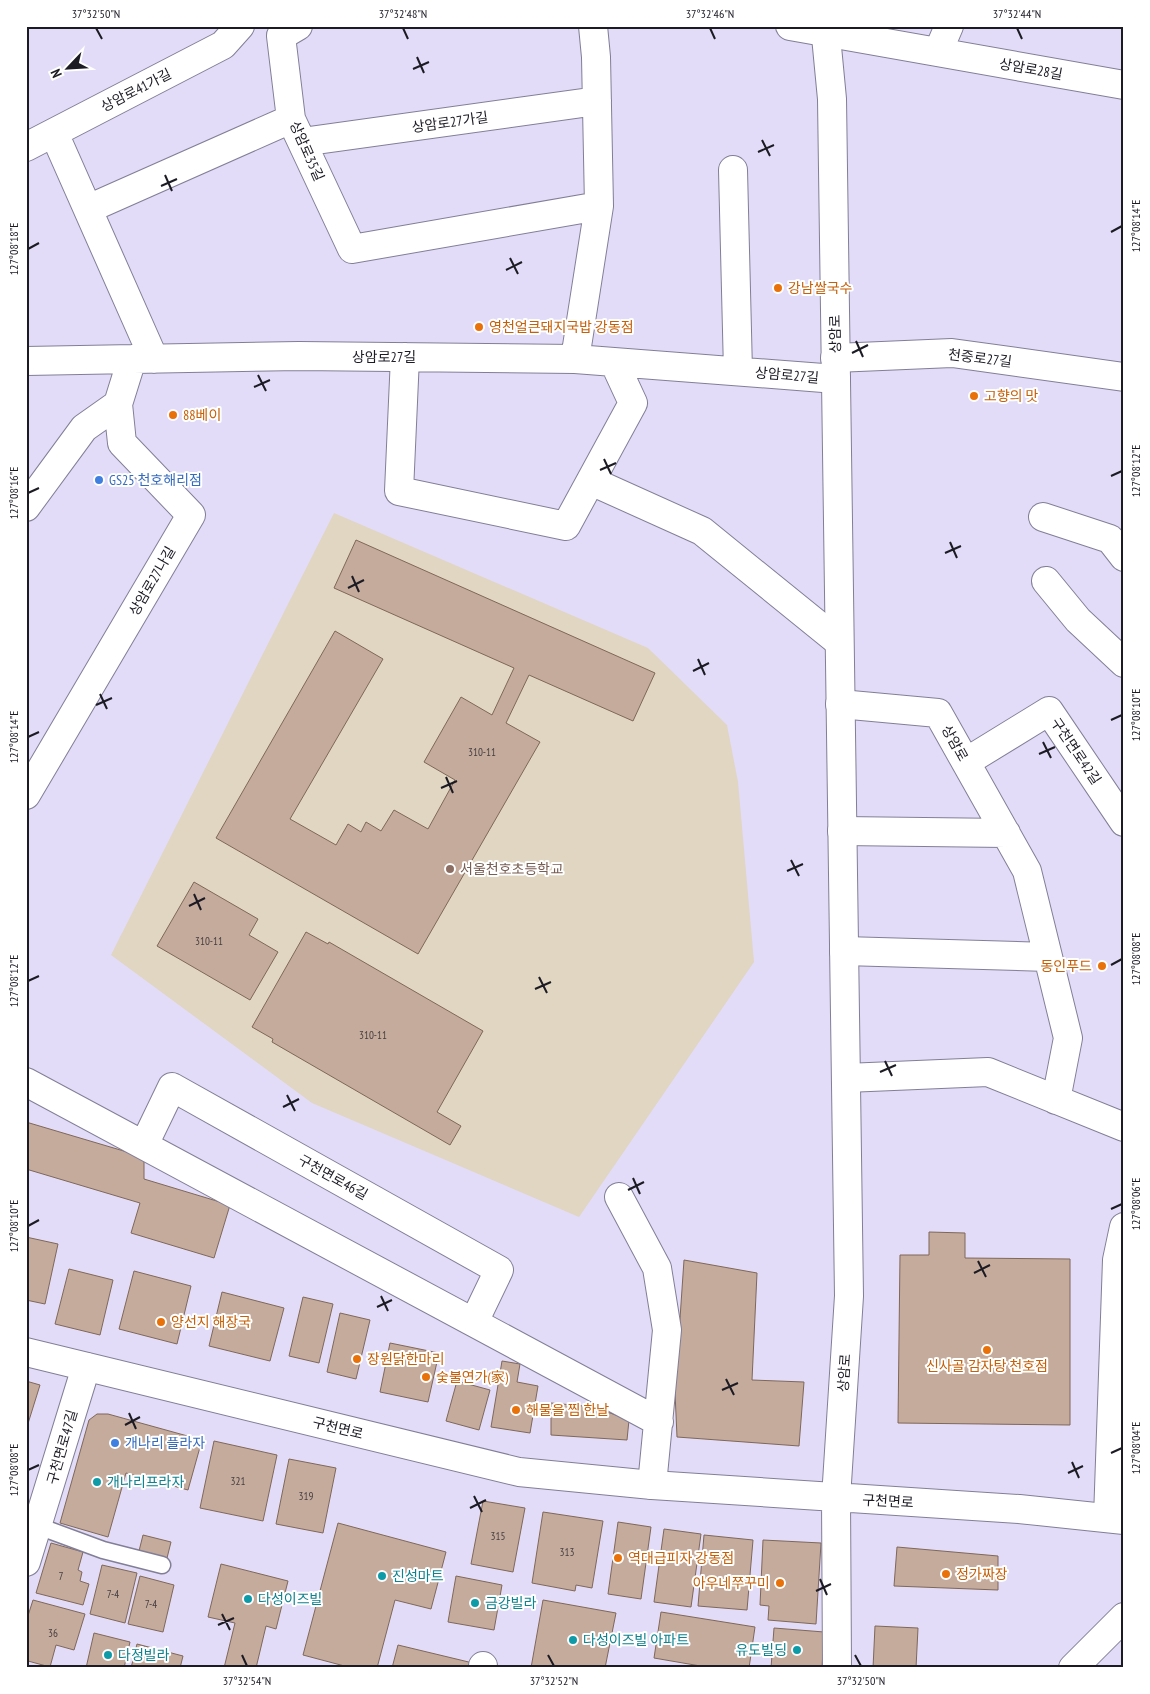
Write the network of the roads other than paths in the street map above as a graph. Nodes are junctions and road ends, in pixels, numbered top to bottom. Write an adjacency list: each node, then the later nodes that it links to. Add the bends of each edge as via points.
1 (240, 26): 11 (street, 상암로41가길, via 223,45)
2 (298, 26): 10 (street, 상암로35길, via 281,36)
3 (593, 26): 9 (street)
4 (790, 26): 6 (street)
5 (949, 26): 7 (street)
6 (825, 29): 7 (street, 상암로28길); 21 (street, 상암로, via 832,99)
7 (938, 52): 8 (street, 상암로28길)
8 (1124, 85)
9 (597, 101): 10 (street, 상암로27가길); 14 (street)
10 (297, 131): 14 (street, 상암로35길, via 352,249); 15 (street)
11 (54, 133): 12 (street, 상암로41가길); 15 (street)
12 (26, 147)
13 (733, 170): 22 (street, 상암로27길)
14 (599, 206): 17 (street)
15 (88, 209): 18 (street)
16 (405, 357): 17 (street, 상암로27길); 18 (street, 상암로27길); 25 (street, via 399,491 566,526)
17 (575, 358): 20 (street, 상암로27길)
18 (143, 359): 19 (street, 상암로27길); 24 (street, 상암로27나길)
19 (26, 361)
20 (614, 362): 22 (street, 상암로27길); 25 (street, via 633,403)
21 (836, 369): 22 (street, 상암로27길); 23 (street, 천중로27길, via 952,353); 30 (street, 상암로)
22 (738, 372)
23 (1124, 377)
24 (118, 404): 26 (street, via 84,428); 33 (street, 상암로27나길, via 122,443 191,514)
25 (591, 481): 30 (street, via 702,531)
26 (26, 507)
27 (1042, 517): 28 (street, via 1110,539)
28 (1124, 557)
29 (1046, 582): 31 (street, via 1078,620)
30 (839, 642): 32 (street, 상암로)
31 (1124, 663)
32 (840, 704): 34 (street, 상암로, via 938,713); 37 (street, 상암로)
33 (34, 762): 35 (street, 상암로27나길)
34 (966, 762): 36 (street, 구천면로42길, via 1049,711); 38 (street, 상암로)
35 (26, 795)
36 (1124, 822)
37 (842, 830): 38 (street); 39 (street, 상암로)
38 (1006, 833): 40 (street, 상암로, via 1027,871)
39 (844, 951): 40 (street); 41 (street, 상암로)
40 (1048, 957): 43 (street, 상암로, via 1068,1038)
41 (846, 1078): 43 (street, via 988,1072); 53 (street, 상암로, via 849,1296)
42 (26, 1082): 45 (street)
43 (1056, 1100): 44 (street)
44 (1124, 1127)
45 (144, 1145): 48 (street); 48 (street, 구천면로46길, via 172,1088 499,1270)
46 (620, 1197): 51 (street, via 657,1268 668,1330)
47 (1124, 1227): 54 (street, via 1116,1260)
48 (474, 1322): 51 (street)
49 (26, 1352): 50 (street, 구천면로)
50 (86, 1367): 52 (street, 구천면로, via 519,1472); 55 (street, 구천면로47길)
51 (659, 1422): 52 (street)
52 (652, 1485): 53 (street, 구천면로)
53 (836, 1498): 54 (street, 구천면로, via 1019,1509); 58 (street, 상암로)
54 (1116, 1519)
55 (31, 1541): 56 (lane, 구천면로47길, via 103,1550)
56 (162, 1565)
57 (1124, 1617): 59 (street)
58 (837, 1668)
59 (1073, 1668)

